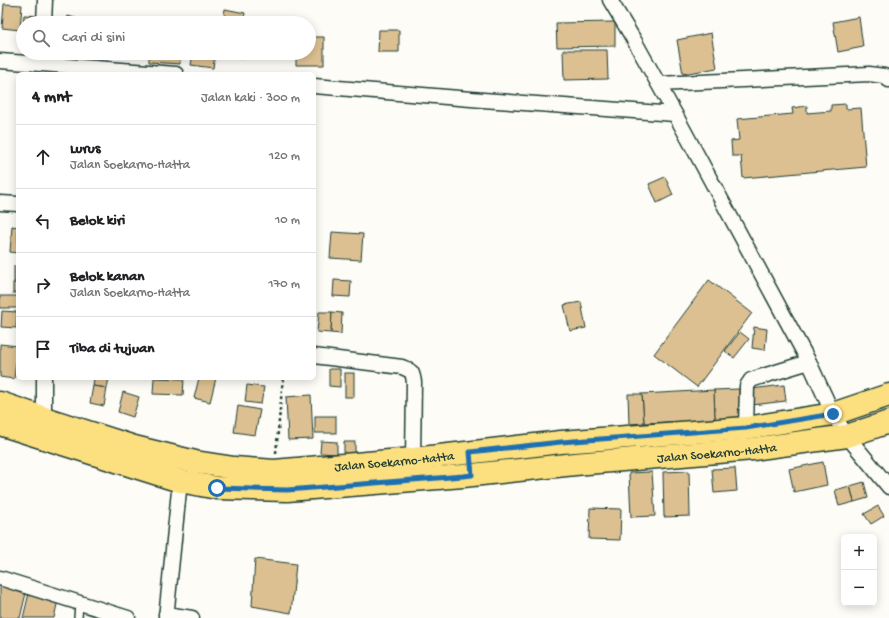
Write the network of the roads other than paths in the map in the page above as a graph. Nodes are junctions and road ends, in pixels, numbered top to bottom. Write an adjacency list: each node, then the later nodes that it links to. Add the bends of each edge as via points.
1 (44, 0): 3 (street)
2 (610, 0): 8 (street)
3 (44, 16)
4 (0, 60): 5 (street)
5 (43, 64): 6 (street)
6 (144, 72)
7 (889, 80): 8 (street, via 884,76 869,74)
8 (659, 84): 10 (street)
9 (316, 86): 10 (street)
10 (676, 114): 14 (street)
11 (0, 203): 12 (street)
12 (16, 204)
13 (316, 356): 25 (street, via 402,367 411,371 414,382)
14 (808, 362): 18 (street); 22 (street, via 751,380 747,386)
15 (44, 380): 19 (street)
16 (889, 395): 18 (main road, Jalan Soekarno-Hatta)
17 (0, 403): 19 (main road, Jalan Soekarno-Hatta)
18 (833, 414): 22 (main road, Jalan Soekarno-Hatta); 23 (street)
19 (44, 418): 25 (main road, Jalan Soekarno-Hatta, via 134,447 195,462 234,468 274,471)
20 (889, 422): 23 (main road, Jalan Soekarno-Hatta)
21 (0, 424): 27 (main road, Jalan Soekarno-Hatta)
22 (746, 428): 24 (main road, Jalan Soekarno-Hatta, via 561,442)
23 (847, 436): 26 (main road, Jalan Soekarno-Hatta, via 753,448); 28 (street)
24 (470, 452): 25 (main road, Jalan Soekarno-Hatta); 26 (main road)
25 (413, 459)
26 (472, 475): 27 (main road, Jalan Soekarno-Hatta, via 287,490 217,488)
27 (180, 481): 31 (street)
28 (889, 487)
29 (0, 578): 30 (street)
30 (79, 603): 32 (lane); 33 (street)
31 (166, 616): 34 (street)
32 (78, 618)
33 (128, 618)
34 (192, 618)

